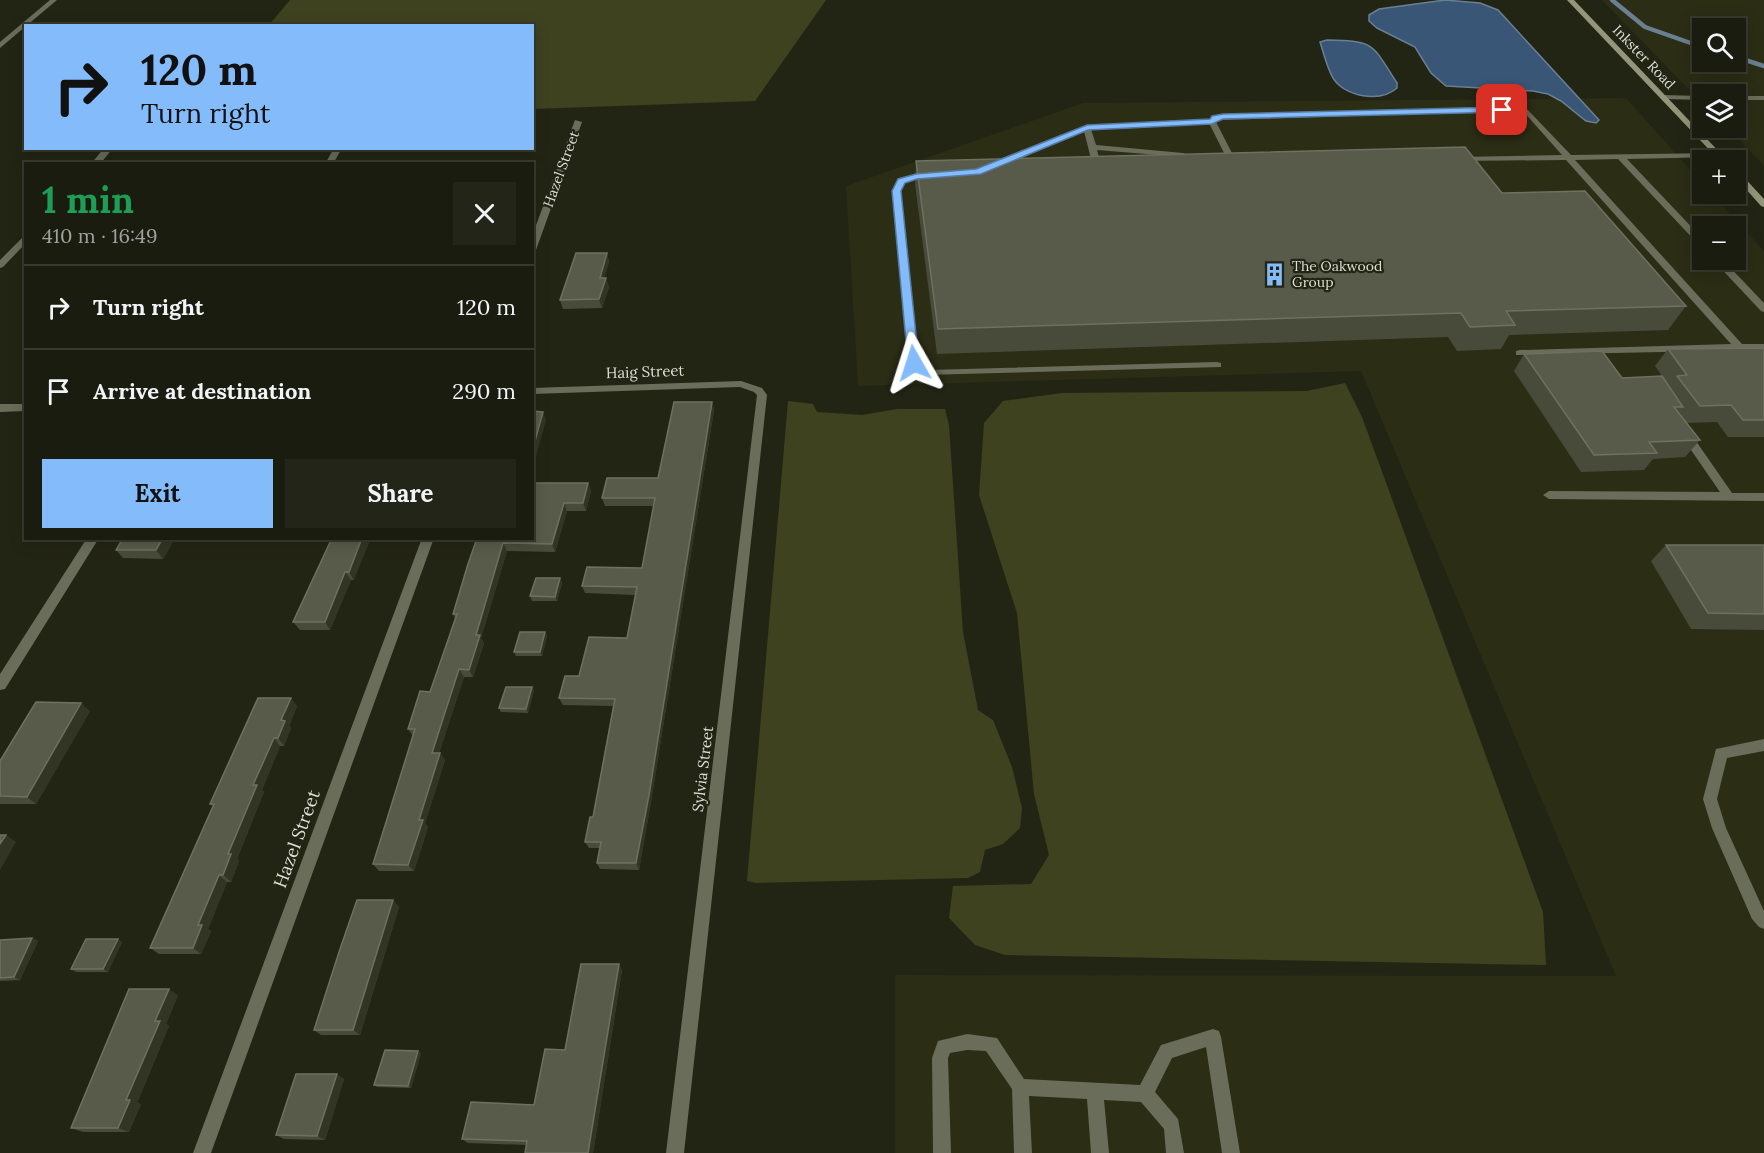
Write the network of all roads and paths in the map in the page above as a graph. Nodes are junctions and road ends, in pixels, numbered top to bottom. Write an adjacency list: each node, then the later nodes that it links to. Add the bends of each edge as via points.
1 (54, 0): 3 (street)
2 (1570, 0): 6 (street, Inkster Road)
3 (26, 24)
4 (24, 26): 5 (street)
5 (0, 46)
6 (1664, 98): 7 (street); 15 (street, Inkster Road)
7 (1692, 98)
8 (1746, 98): 9 (street)
9 (1764, 98)
10 (1212, 121): 12 (street); 18 (street, via 1223,116 1526,109); 21 (street)
11 (578, 122): 32 (street, Hazel Street)
12 (1087, 128): 13 (street); 26 (street, via 989,169)
13 (1092, 147): 16 (street); 25 (street, via 1097,165)
14 (107, 150): 24 (street)
15 (1713, 150)
16 (1196, 156)
17 (1620, 156): 18 (street); 19 (street); 30 (street)
18 (1568, 157): 22 (street); 36 (street)
19 (1692, 157)
20 (1219, 158): 21 (street)
21 (1231, 159): 23 (street)
22 (1451, 159)
23 (1241, 160)
24 (97, 162)
25 (1079, 166)
26 (1013, 170)
27 (947, 174): 39 (street, via 916,176 901,182 897,191 914,363 927,373)
28 (1746, 185): 29 (street)
29 (1764, 204)
30 (1692, 232)
31 (24, 239): 33 (street)
32 (534, 244)
33 (0, 265)
34 (1727, 270): 35 (street)
35 (1764, 309)
36 (1739, 347): 37 (street); 38 (street)
37 (1764, 347)
38 (1520, 353)
39 (1217, 365)
40 (758, 390): 41 (street, Haig Street, via 741,384); 57 (street, Sylvia Street, via 762,406)
41 (534, 391)
42 (24, 407): 43 (street)
43 (0, 408)
44 (1678, 424): 46 (street)
45 (1549, 495): 46 (street)
46 (1729, 497): 47 (street)
47 (1764, 497)
48 (92, 540): 50 (street)
49 (427, 540): 56 (street, Hazel Street)
50 (0, 685)
51 (1764, 745): 52 (street, via 1721,753 1710,799 1719,828)
52 (1764, 922)
53 (1020, 1087): 54 (street); 58 (street, via 991,1044 972,1040 944,1047 940,1058); 59 (street)
54 (1095, 1091): 55 (street); 60 (street)
55 (1145, 1094): 61 (street, via 1172,1125); 62 (street, via 1167,1052 1213,1037)
56 (202, 1153)
57 (675, 1153)
58 (942, 1153)
59 (1023, 1153)
60 (1100, 1153)
61 (1175, 1153)
62 (1231, 1153)

